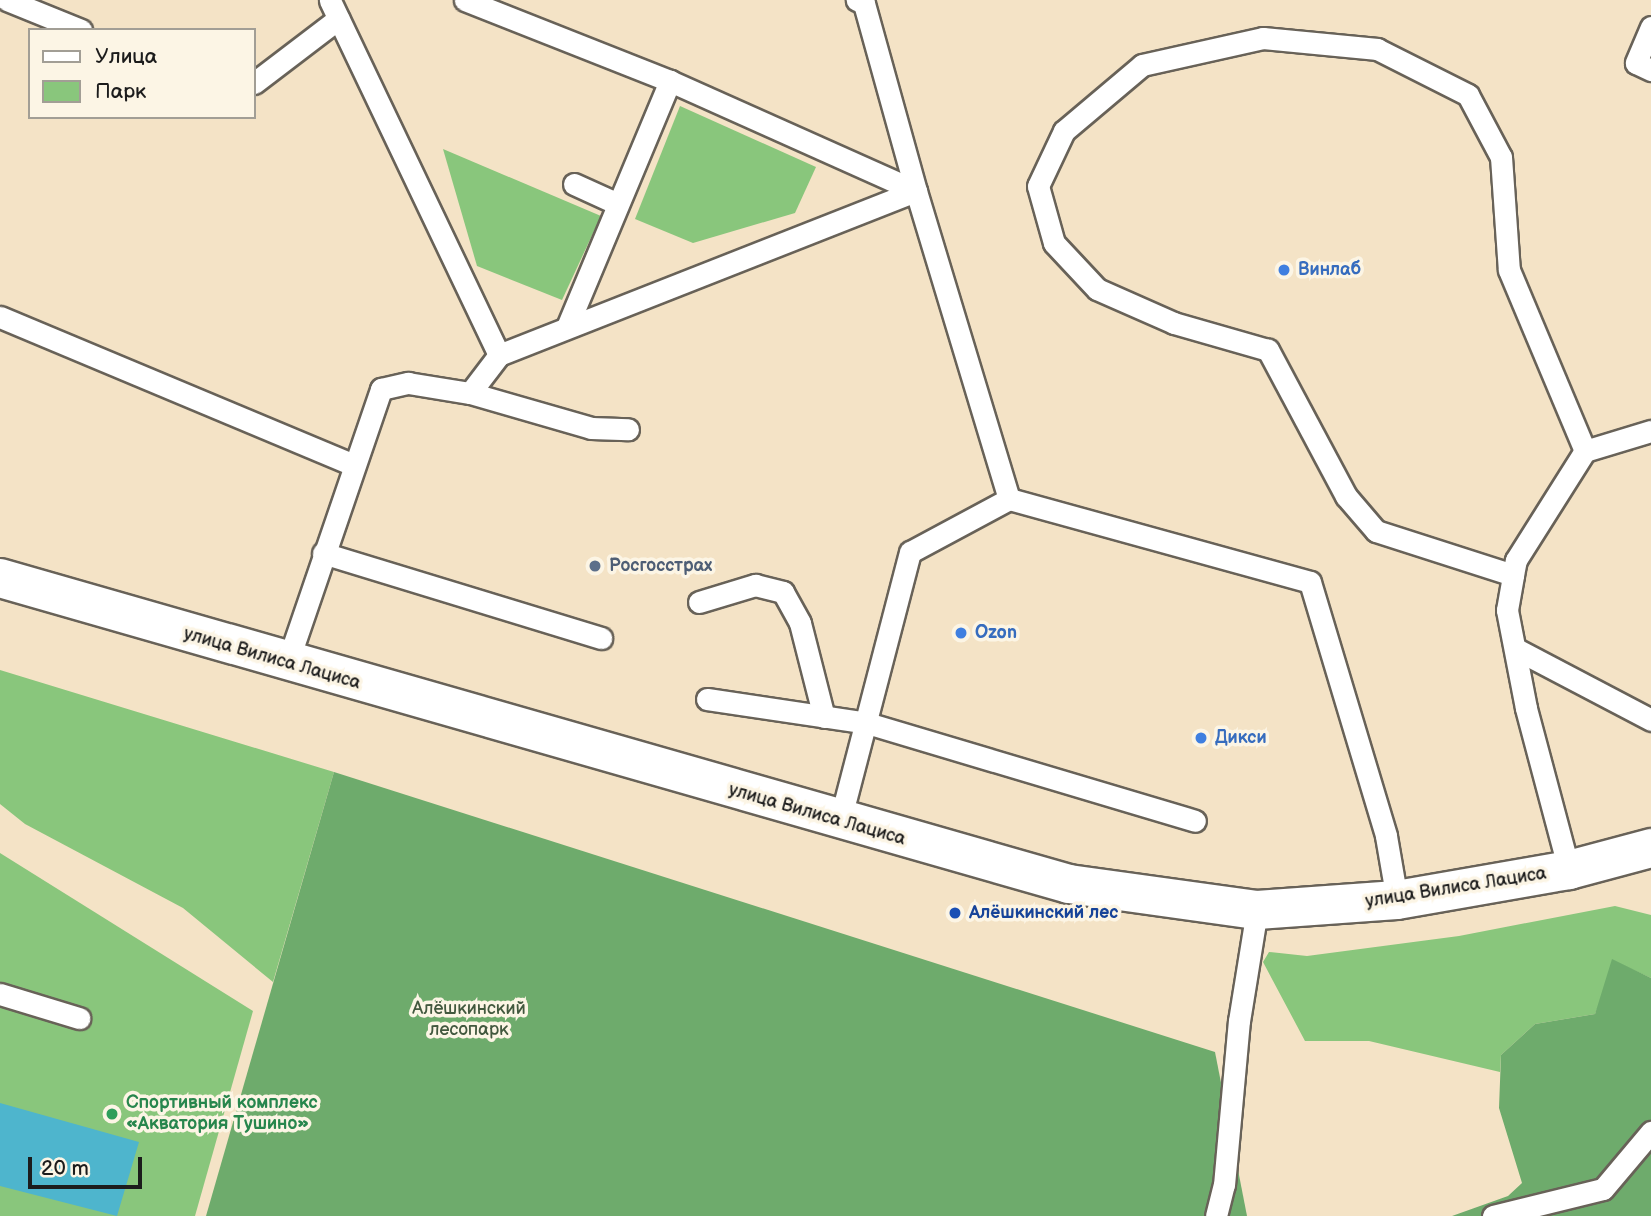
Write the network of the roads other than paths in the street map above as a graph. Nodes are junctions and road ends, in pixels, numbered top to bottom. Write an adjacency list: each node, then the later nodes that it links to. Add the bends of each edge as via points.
1 (7, 0): 6 (lane)
2 (465, 0): 9 (lane)
3 (861, 1): 11 (lane)
4 (334, 9): 8 (lane); 15 (lane)
5 (1651, 27): 7 (lane, via 1636,63)
6 (76, 28)
7 (1651, 70)
8 (256, 81)
9 (670, 82): 11 (lane); 12 (lane)
10 (574, 184): 12 (lane)
11 (916, 191): 14 (lane); 21 (lane)
12 (618, 204): 14 (lane)
13 (0, 317): 20 (lane)
14 (567, 327): 15 (lane)
15 (499, 355): 16 (lane)
16 (470, 393): 17 (lane, via 591,428); 20 (lane, via 408,383 381,389)
17 (628, 429)
18 (1651, 430): 19 (lane)
19 (1585, 451): 23 (lane, via 1516,560); 23 (lane, via 1509,270 1501,157 1468,95 1377,49 1263,38 1142,65 1064,131 1038,186 1054,243 1097,289 1174,323 1268,349 1346,496 1376,531)
20 (354, 465): 22 (lane)
21 (1009, 499): 32 (lane, via 910,552); 37 (lane, via 1310,582 1386,836)
22 (323, 553): 26 (lane); 28 (lane)
23 (1513, 575): 27 (lane, via 1507,610)
24 (1, 581): 28 (main road, улица Вилиса Лациса)
25 (699, 602): 30 (lane, via 755,585 783,592 800,623)
26 (601, 638)
27 (1516, 649): 31 (lane); 36 (lane, via 1526,708)
28 (287, 664): 33 (main road, улица Вилиса Лациса)
29 (707, 699): 30 (lane)
30 (824, 717): 32 (lane)
31 (1651, 720)
32 (867, 723): 33 (lane); 34 (lane)
33 (840, 821): 38 (main road, улица Вилиса Лациса, via 1069,884)
34 (1195, 821)
35 (1651, 848): 36 (main road, улица Вилиса Лациса)
36 (1569, 870): 37 (main road, улица Вилиса Лациса)
37 (1397, 900): 38 (main road, улица Вилиса Лациса)
38 (1257, 910): 42 (lane, via 1239,1021 1224,1185)
39 (0, 994): 40 (lane)
40 (79, 1018)
41 (1651, 1132): 43 (lane, via 1603,1189)
42 (1216, 1216)
43 (1493, 1216)

